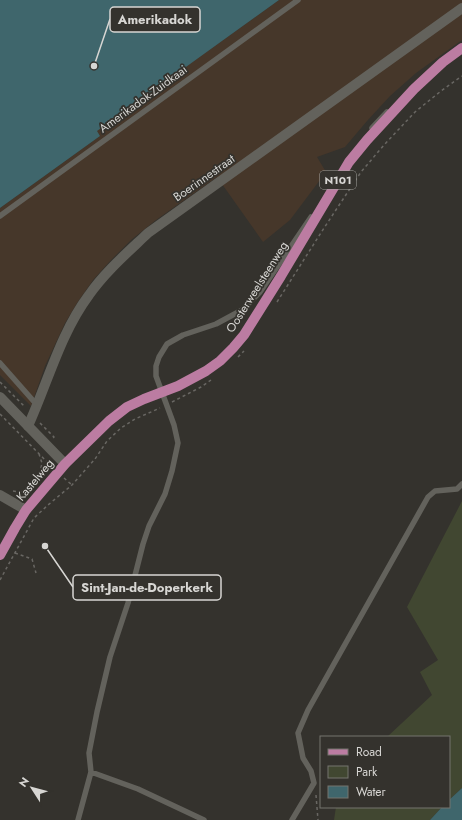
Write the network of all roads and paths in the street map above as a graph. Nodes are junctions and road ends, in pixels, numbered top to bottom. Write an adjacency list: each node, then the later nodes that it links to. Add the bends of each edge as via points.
1 (298, 0): 5 (lane, Amerikadok-Zuidkaai)
2 (462, 8): 8 (street, Boerinnestraat, via 148,234 121,257 88,295 76,314)
3 (462, 48): 4 (main road, Oosterweelsteenweg / N101)
4 (425, 79): 11 (main road, Oosterweelsteenweg / N101, via 349,162 281,276 233,348 206,371 178,386 127,407); 21 (lane, via 378,120 350,156 260,292 242,310 216,324 183,335 167,344 159,357 156,376 174,425 178,444 165,494 143,544 128,604 110,657 89,753)
5 (0, 216)
6 (0, 363): 8 (lane)
7 (0, 397): 10 (street)
8 (37, 405): 10 (street, Boerinnestraat)
9 (0, 414): 14 (path, via 38,452 42,463 39,478 29,490)
10 (28, 426): 11 (street)
11 (65, 464): 16 (main road, Kastelweg)
12 (462, 484): 22 (lane, via 457,489 435,491 428,497 308,710 298,733 303,758 311,771)
13 (72, 485): 17 (path, via 34,518)
14 (12, 491)
15 (0, 495): 16 (street)
16 (26, 510): 18 (main road, Kastelweg)
17 (15, 553): 19 (path, via 32,559); 20 (path)
18 (0, 555)
19 (36, 573)
20 (0, 580)
21 (91, 772): 23 (lane); 24 (lane, via 138,789)
22 (314, 783): 25 (lane); 26 (path)
23 (78, 820)
24 (204, 820)
25 (292, 820)
26 (318, 820)

